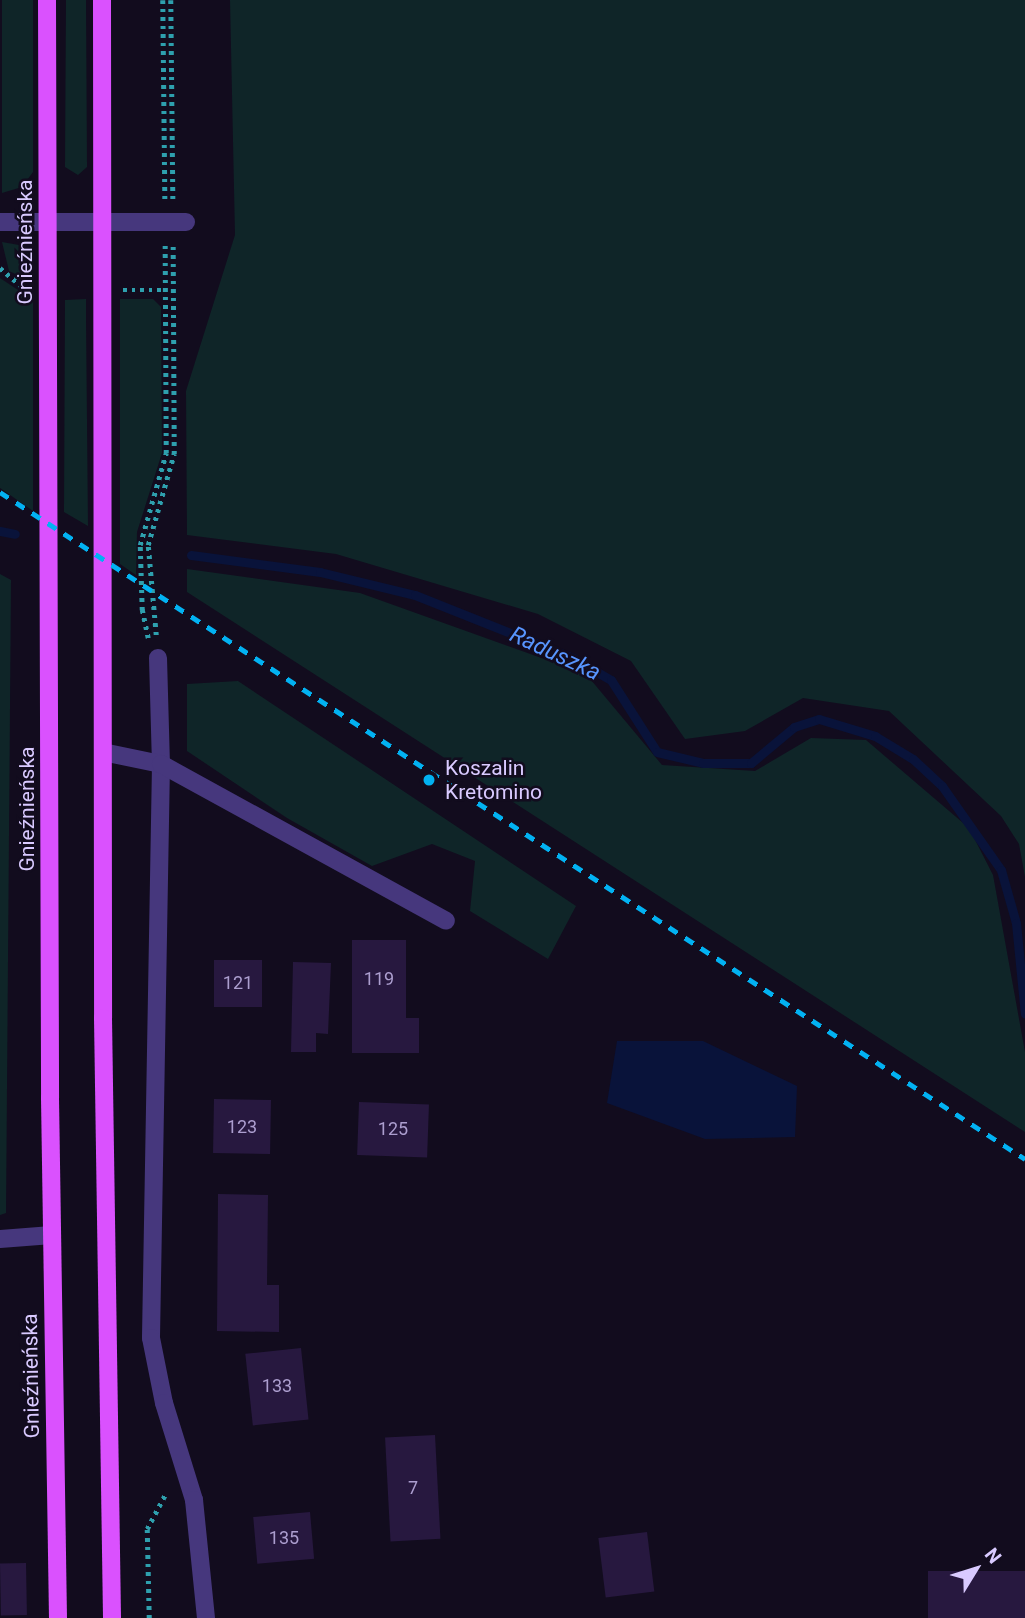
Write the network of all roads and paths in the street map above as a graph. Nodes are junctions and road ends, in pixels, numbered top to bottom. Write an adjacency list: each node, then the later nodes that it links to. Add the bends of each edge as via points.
1 (47, 0): 6 (main road, Gnieźnieńska)
2 (102, 0): 7 (main road)
3 (163, 0): 8 (path)
4 (171, 0): 8 (path)
5 (0, 222): 6 (street)
6 (48, 222): 7 (street); 17 (main road, Gnieźnieńska)
7 (102, 222): 8 (street); 14 (main road)
8 (175, 222): 13 (path, via 174,454 148,545 150,609 161,652); 13 (path, via 166,453 140,544 143,620)
9 (0, 268): 12 (path, via 16,285)
10 (120, 290): 11 (path)
11 (161, 290)
12 (33, 291)
13 (158, 658): 15 (street)
14 (103, 752): 15 (street); 21 (main road)
15 (161, 764): 16 (street); 23 (street, via 151,1338 164,1403 194,1500)
16 (446, 921)
17 (52, 1235): 18 (street); 20 (main road, Gnieźnieńska)
18 (0, 1239)
19 (147, 1529): 22 (path)
20 (58, 1618)
21 (112, 1618)
22 (149, 1618)
23 (206, 1618)

